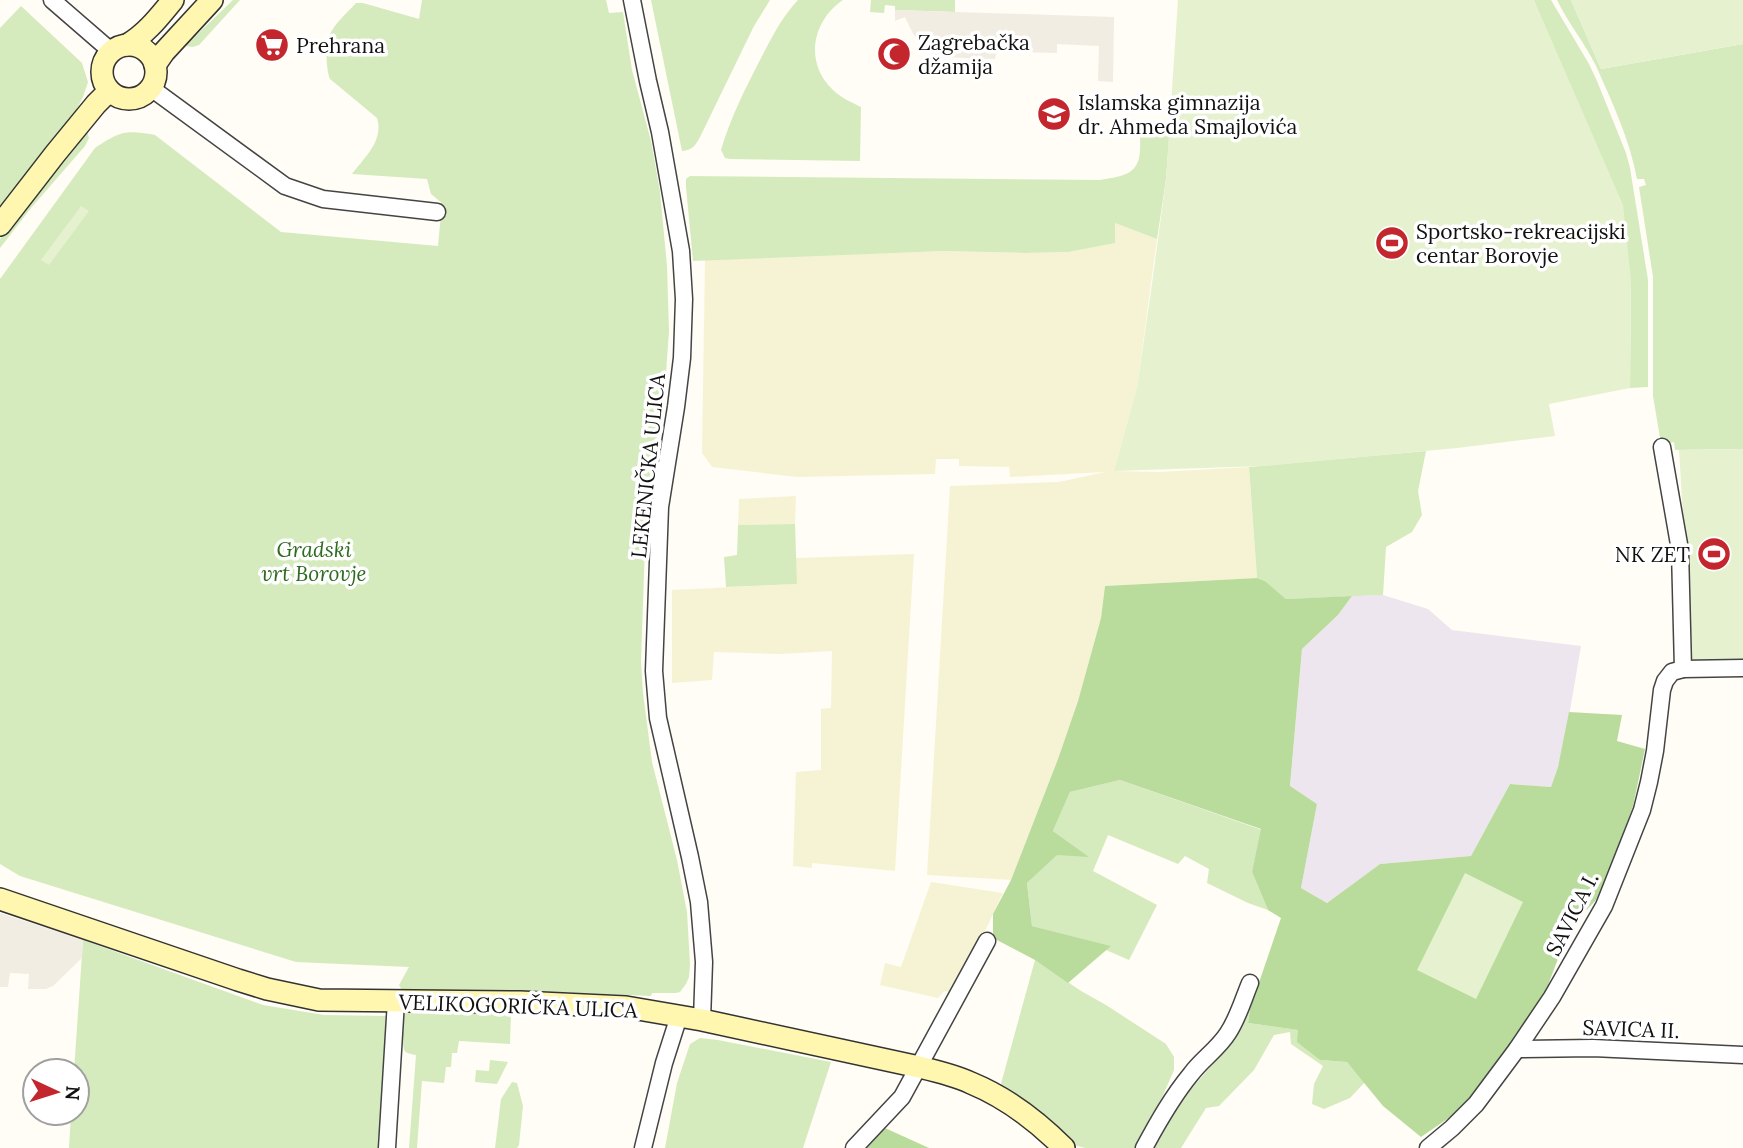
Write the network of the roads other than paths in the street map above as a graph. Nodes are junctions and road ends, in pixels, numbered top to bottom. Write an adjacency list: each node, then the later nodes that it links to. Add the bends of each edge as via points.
1 (52, 0): 5 (street)
2 (173, 0): 5 (street, via 136,40)
3 (212, 0): 6 (street)
4 (632, 0): 19 (street, LEKENIČKA ULICA, via 681,251 681,358 660,507 654,671 658,718 699,902)
5 (119, 48): 6 (street, via 136,46); 8 (street, via 103,66)
6 (155, 65): 7 (street)
7 (151, 88): 8 (street, via 131,99); 9 (street, via 285,186 323,199)
8 (109, 91): 10 (street)
9 (437, 212)
10 (0, 225)
11 (1662, 447): 12 (street, via 1679,550)
12 (1683, 668): 13 (street); 20 (street, SAVICA I., via 1672,672 1662,690 1642,810 1604,906)
13 (1743, 668)
14 (0, 899): 17 (street, VELIKOGORIČKA ULICA, via 267,989 320,1000)
15 (987, 941): 22 (street)
16 (1250, 983): 27 (street, via 1228,1033 1166,1106)
17 (396, 1001): 18 (street, VELIKOGORIČKA ULICA, via 592,1005); 23 (street)
18 (679, 1016): 19 (street, VELIKOGORIČKA ULICA); 24 (street)
19 (702, 1020): 22 (street, VELIKOGORIČKA ULICA)
20 (1517, 1049): 21 (street, SAVICA II.); 28 (street, SAVICA I., via 1476,1104)
21 (1743, 1055)
22 (919, 1067): 25 (street, via 902,1097); 26 (street, VELIKOGORIČKA ULICA, via 972,1083 1025,1114)
23 (387, 1148)
24 (643, 1148)
25 (854, 1148)
26 (1064, 1148)
27 (1144, 1148)
28 (1428, 1148)

